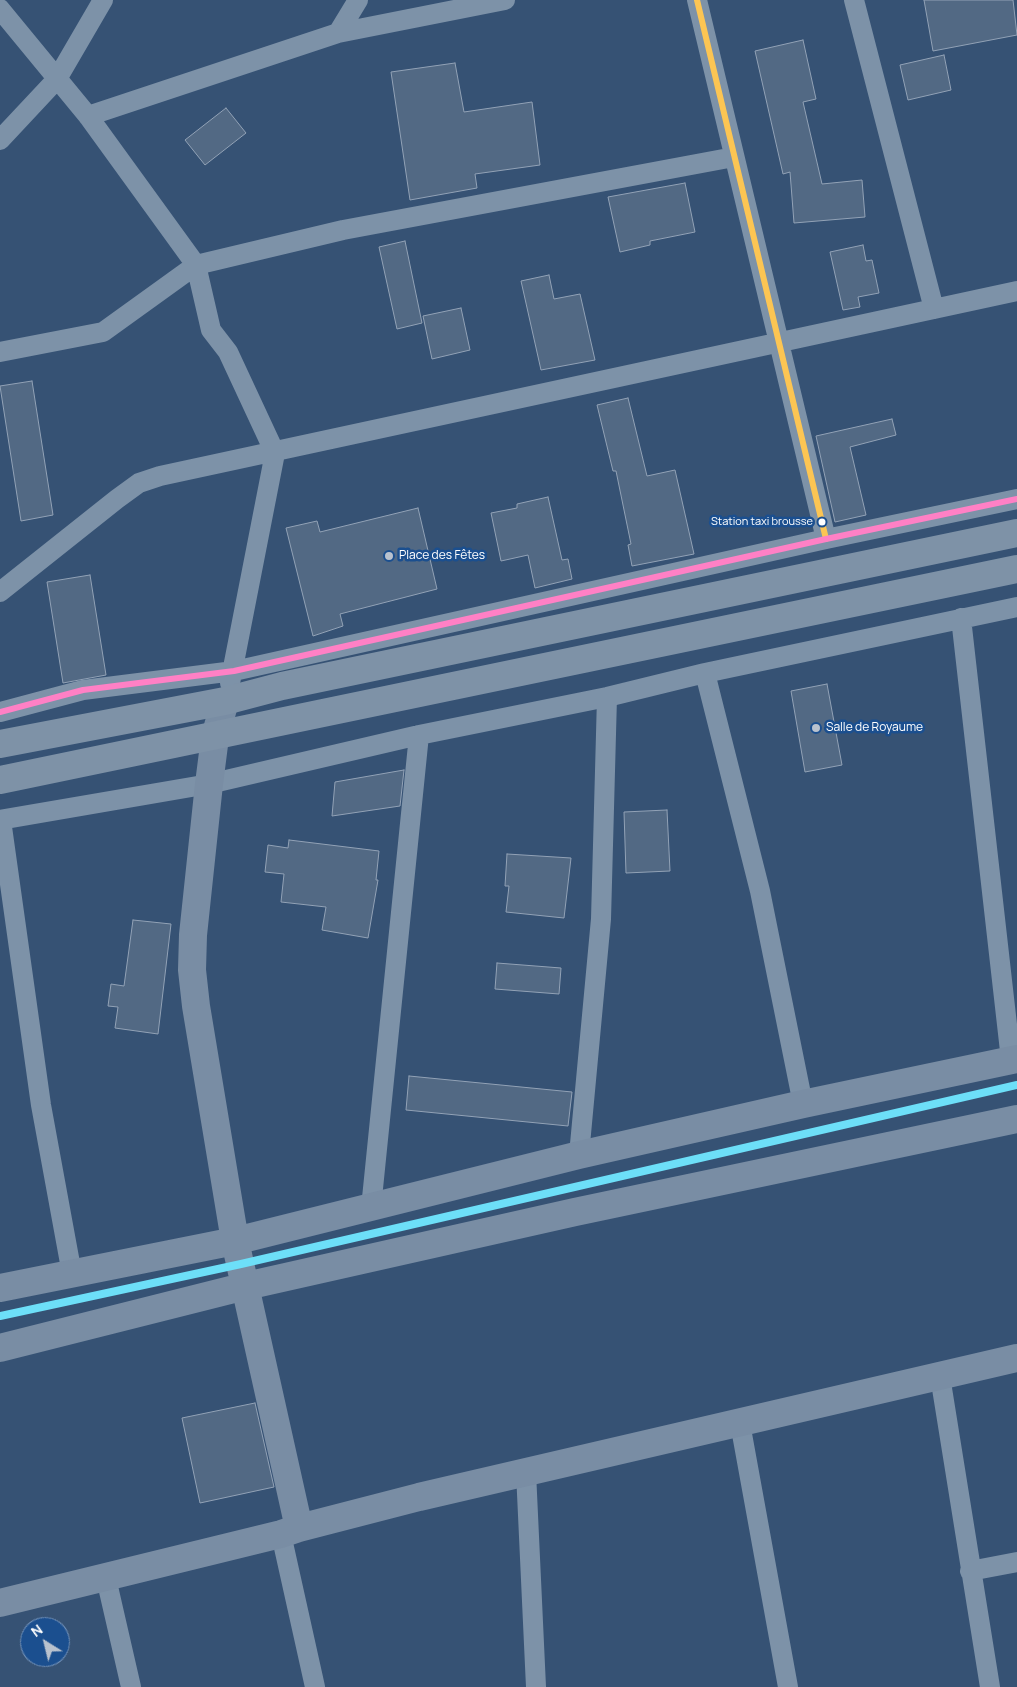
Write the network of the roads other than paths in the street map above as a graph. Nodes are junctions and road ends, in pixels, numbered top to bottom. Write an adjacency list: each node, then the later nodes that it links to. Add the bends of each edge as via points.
1 (104, 0): 8 (street)
2 (358, 0): 7 (street)
3 (505, 0): 7 (street)
4 (697, 0): 11 (street)
5 (854, 0): 14 (street)
6 (0, 9): 8 (street)
7 (338, 33): 9 (street)
8 (57, 79): 9 (street); 10 (street)
9 (88, 116): 12 (street)
10 (0, 140)
11 (734, 157): 12 (street, via 343,230); 15 (street)
12 (196, 265): 16 (street, via 103,332); 17 (street, via 211,330 228,352)
13 (1017, 292): 14 (street)
14 (934, 309): 15 (street)
15 (779, 343): 17 (street); 20 (street)
16 (0, 352)
17 (274, 453): 22 (street, via 139,483); 25 (street)
18 (1017, 500): 20 (street)
19 (1017, 533): 28 (highway, via 282,686)
20 (826, 539): 25 (street)
21 (1017, 569): 31 (highway)
22 (0, 592)
23 (1017, 607): 24 (street)
24 (961, 618): 26 (street); 36 (street)
25 (234, 671): 28 (street); 29 (street, via 83,690)
26 (705, 673): 27 (street); 37 (street, via 760,891)
27 (607, 697): 30 (street); 39 (street, via 601,919)
28 (225, 701): 31 (main road); 32 (highway)
29 (0, 712)
30 (419, 735): 34 (street); 40 (street)
31 (215, 737): 33 (highway); 34 (main road)
32 (0, 744)
33 (0, 780)
34 (209, 784): 35 (street); 41 (main road, via 192,970)
35 (0, 820): 42 (street, via 40,1105)
36 (1014, 1060): 37 (main road)
37 (803, 1104): 39 (main road)
38 (1017, 1119): 43 (main road, via 575,1212)
39 (579, 1155): 40 (main road)
40 (371, 1208): 41 (main road)
41 (236, 1241): 42 (main road); 43 (main road)
42 (72, 1274): 44 (main road)
43 (246, 1286): 45 (main road); 50 (main road)
44 (0, 1288)
45 (0, 1348)
46 (1017, 1358): 47 (main road)
47 (940, 1376): 48 (main road); 52 (street)
48 (740, 1422): 49 (main road); 58 (street)
49 (526, 1472): 50 (main road); 57 (street)
50 (290, 1531): 53 (main road); 56 (street)
51 (1017, 1562): 52 (street)
52 (970, 1571): 59 (street)
53 (106, 1578): 54 (main road); 55 (street)
54 (0, 1603)
55 (131, 1687)
56 (315, 1687)
57 (536, 1687)
58 (788, 1687)
59 (990, 1687)

